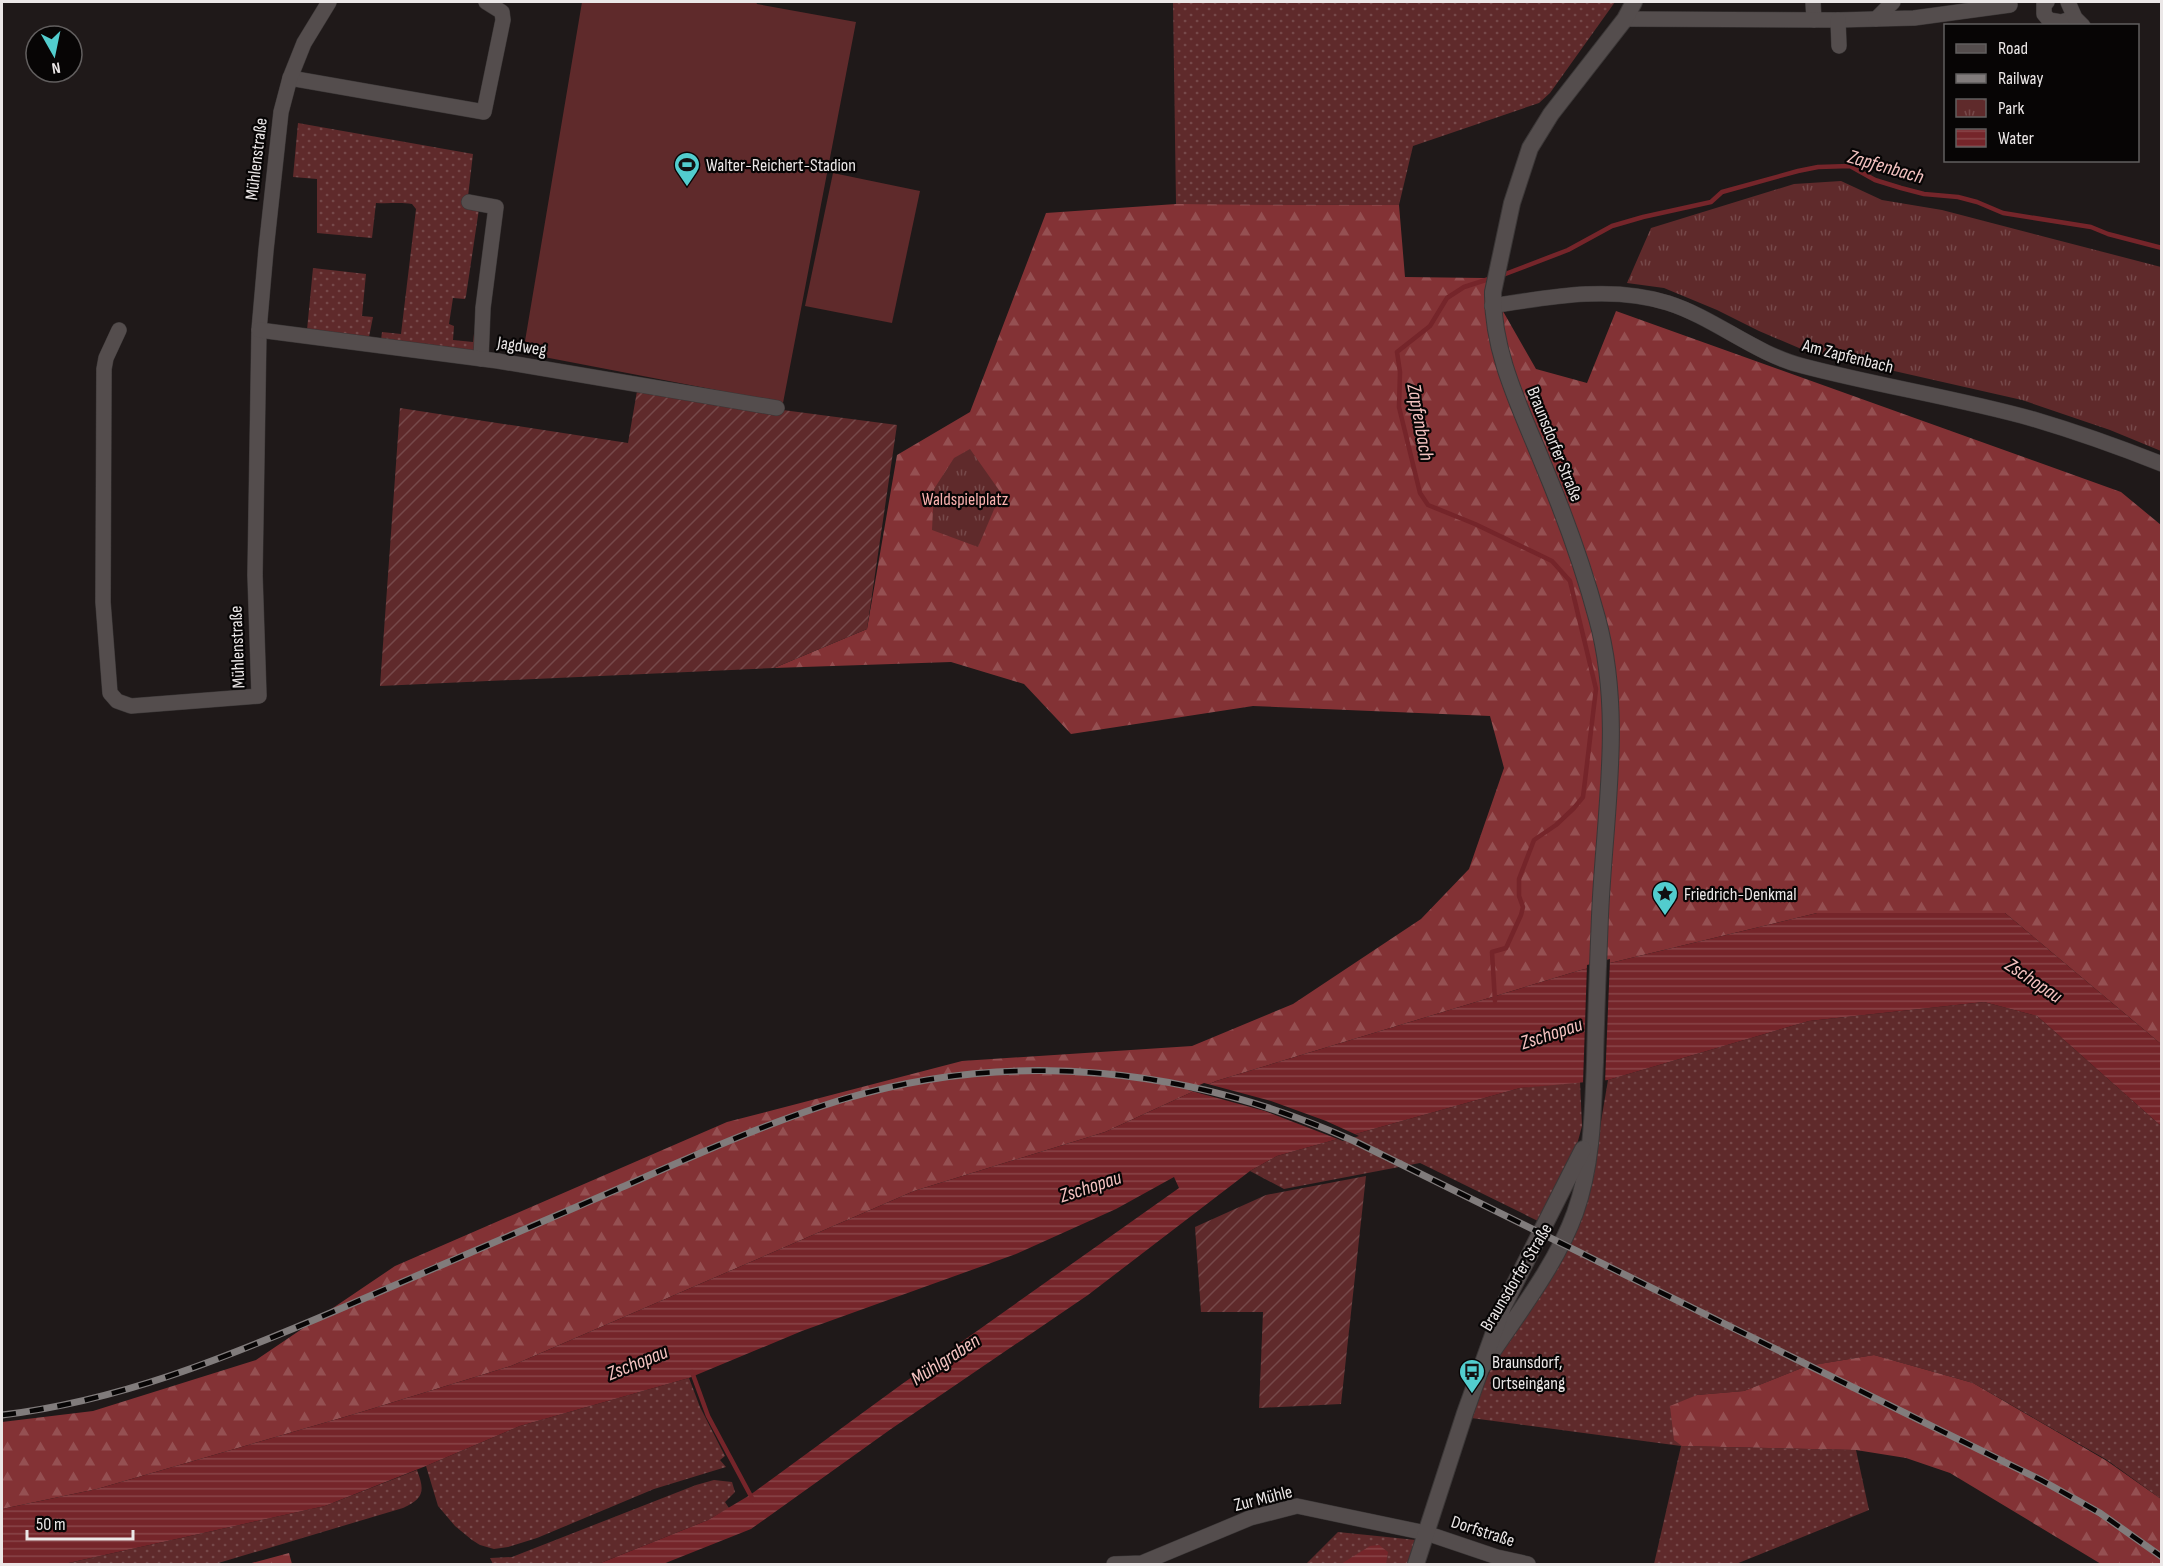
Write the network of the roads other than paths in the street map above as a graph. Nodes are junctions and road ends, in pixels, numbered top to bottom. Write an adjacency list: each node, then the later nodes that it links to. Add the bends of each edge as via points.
1 (329, 2): 16 (street, Mühlenstraße, via 303,43)
2 (486, 2): 16 (street, via 502,12 503,20 484,112)
3 (1635, 2): 10 (street, Braunsdorfer Straße)
4 (1814, 2): 12 (street)
5 (1893, 2): 11 (street)
6 (2047, 2): 14 (street, via 2044,14 2049,20)
7 (2068, 2): 14 (street)
8 (1989, 5): 9 (street); 11 (street, via 1914,18)
9 (2010, 5)
10 (1625, 19): 12 (street); 18 (street, Braunsdorfer Straße, via 1551,114 1530,148 1512,203)
11 (1876, 19): 13 (street)
12 (1814, 20): 13 (street)
13 (1838, 20): 15 (street)
14 (2079, 22)
15 (1839, 46)
16 (290, 78): 20 (street, Mühlenstraße, via 281,112)
17 (469, 202): 21 (street, via 496,207 483,308)
18 (1492, 299): 23 (street, Am Zapfenbach, via 1600,293 1668,303 1800,366 2032,419); 24 (street, Braunsdorfer Straße, via 1509,383 1567,524 1598,620 1608,678 1612,739)
19 (119, 330): 20 (street, Mühlenstraße, via 104,369 103,602 109,689 117,701 131,706 260,696 255,575)
20 (259, 330): 21 (street, Jagdweg)
21 (481, 359): 22 (street, Jagdweg)
22 (777, 408)
23 (2162, 464)
24 (1591, 1133): 25 (street, Braunsdorfer Straße, via 1503,1307); 25 (street, Braunsdorfer Straße, via 1580,1194 1569,1227 1534,1291)
25 (1482, 1367): 26 (street, Braunsdorfer Straße)
26 (1426, 1533): 27 (street, Zur Mühle, via 1297,1506 1250,1518 1142,1563); 28 (street, Braunsdorfer Straße); 29 (street, Dorfstraße)
27 (1114, 1564)
28 (1416, 1564)
29 (1528, 1564)

